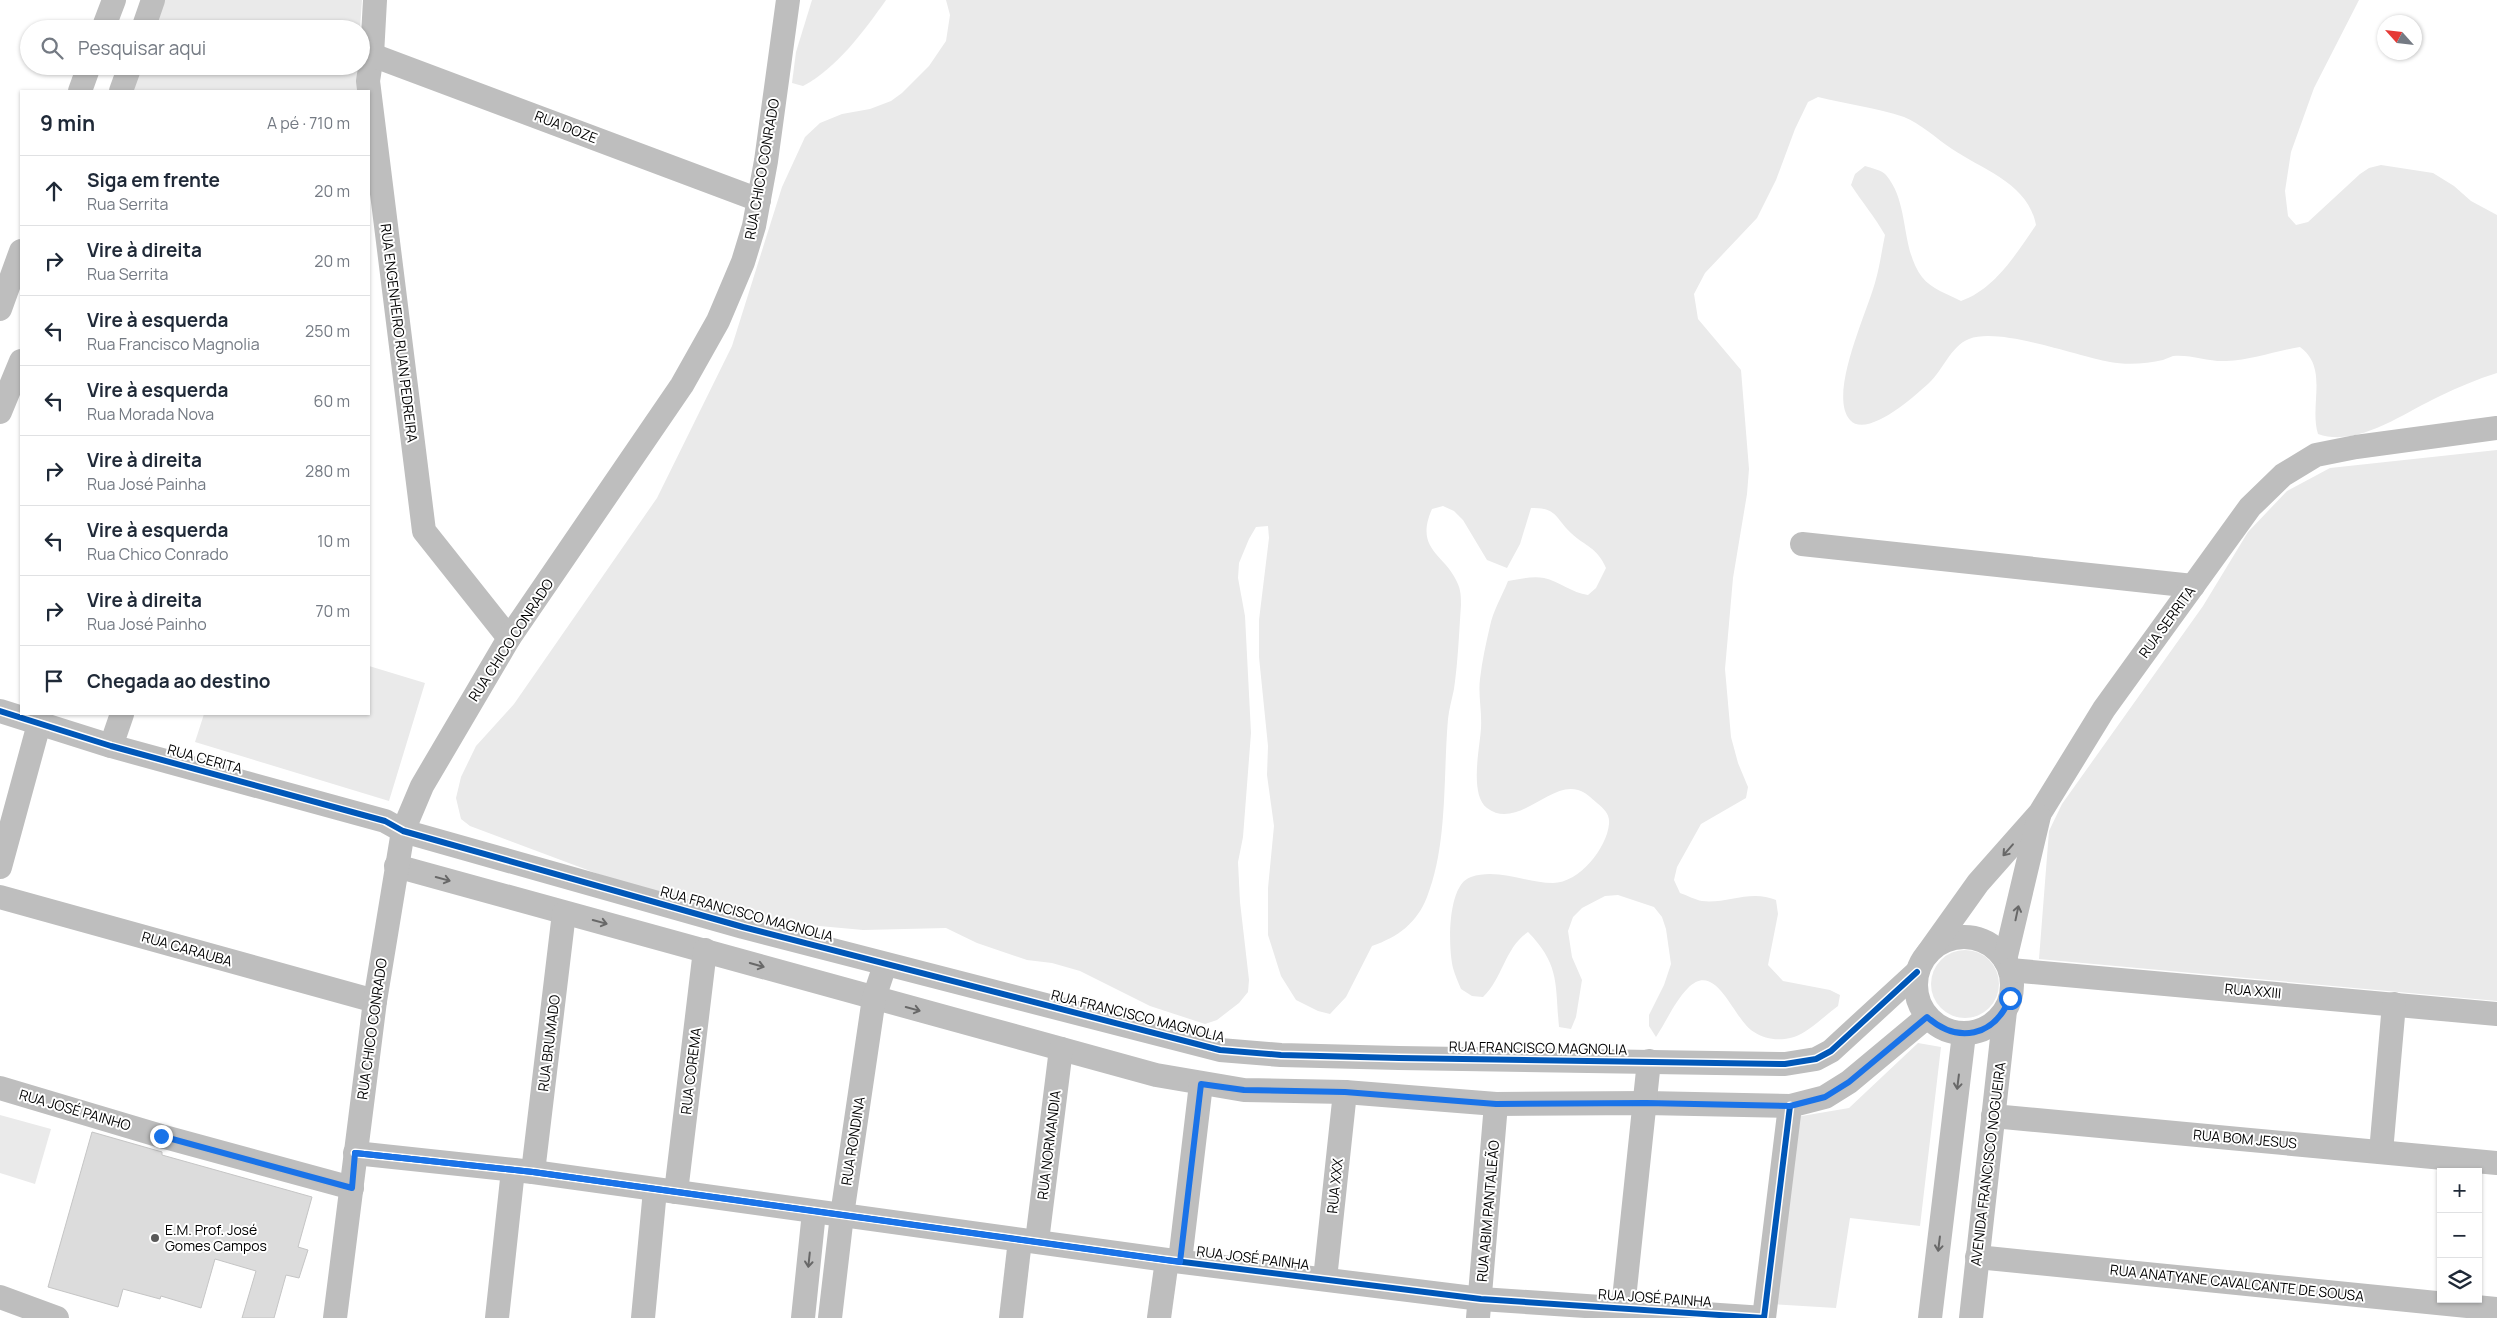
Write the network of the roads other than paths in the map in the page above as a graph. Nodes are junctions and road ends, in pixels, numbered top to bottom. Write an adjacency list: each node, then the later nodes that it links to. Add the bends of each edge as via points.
1 (114, 0): 5 (street)
2 (153, 0): 6 (street)
3 (375, 0): 7 (street, RUA ENGENHEIRO RUAN PEDREIRA)
4 (788, 0): 14 (street, RUA CHICO CONRADO)
5 (106, 20)
6 (146, 20)
7 (372, 55): 8 (street, RUA ENGENHEIRO RUAN PEDREIRA); 14 (street, RUA DOZE)
8 (370, 65)
9 (86, 75): 11 (street)
10 (127, 75): 12 (street)
11 (80, 90)
12 (121, 90)
13 (370, 117): 22 (street, RUA ENGENHEIRO RUAN PEDREIRA, via 424,532)
14 (759, 200): 22 (street, RUA CHICO CONRADO, via 744,262 718,321 682,385)
15 (20, 254): 16 (street)
16 (0, 309)
17 (20, 363): 18 (street)
18 (0, 412)
19 (2497, 428): 21 (street, RUA SERRITA, via 2316,455 2283,475 2250,507)
20 (1802, 544): 21 (street)
21 (2193, 586): 27 (street, RUA SERRITA, via 2104,708)
22 (508, 638): 28 (street, RUA CHICO CONRADO, via 422,786)
23 (0, 711): 25 (street, RUA CERITA)
24 (122, 715): 26 (street)
25 (39, 724): 26 (street, RUA CERITA); 30 (street)
26 (111, 746): 28 (street, RUA CERITA, via 385,821)
27 (2040, 813): 34 (street, RUA SERRITA, one-way to 34, via 1978,883); 36 (street, one-way to 27)
28 (403, 831): 29 (street, RUA CHICO CONRADO); 35 (street, RUA FRANCISCO MAGNOLIA)
29 (396, 866): 32 (street, one-way to 32); 38 (street, RUA CHICO CONRADO)
30 (0, 867)
31 (0, 897): 38 (street, RUA CARAUBA)
32 (564, 913): 33 (street, one-way to 33); 56 (street, RUA BRUMADO)
33 (706, 950): 37 (street, one-way to 37); 58 (street, RUA COREMA)
34 (1922, 962): 36 (street, via 1946,940 1968,937 1990,944); 42 (street, via 1915,987 1918,1003); 45 (street, RUA FRANCISCO MAGNOLIA, via 1844,1040 1816,1059 1785,1064)
35 (885, 965): 37 (street, RUA RONDINA); 45 (street, RUA FRANCISCO MAGNOLIA, via 1220,1050 1281,1055)
36 (2007, 965): 39 (street, RUA XXIII); 40 (street, via 2011,991)
37 (874, 998): 44 (street, one-way to 44); 60 (street, RUA RONDINA)
38 (375, 1002): 54 (street, RUA CHICO CONRADO)
39 (2394, 1004): 41 (street, RUA XXIII); 53 (street)
40 (2005, 1011): 43 (street, via 1980,1031); 52 (street, AVENIDA FRANCISCO NOGUEIRA)
41 (2497, 1014)
42 (1927, 1017): 43 (street, via 1950,1032); 51 (street, via 1841,1087 1825,1097)
43 (1964, 1034): 78 (street, one-way to 78)
44 (1061, 1049): 46 (street); 61 (street, RUA NORMANDIA)
45 (1649, 1061): 49 (street)
46 (1201, 1084): 48 (street, via 1244,1090); 63 (street)
47 (0, 1088): 57 (street, RUA JOSÉ PAINHO)
48 (1345, 1092): 50 (street); 64 (street, RUA XXX)
49 (1646, 1103): 50 (street); 51 (street); 68 (street)
50 (1496, 1104): 66 (street, RUA ABIM PANTALEÃO)
51 (1790, 1106): 77 (street)
52 (1993, 1116): 53 (street, RUA BOM JESUS); 62 (street, AVENIDA FRANCISCO NOGUEIRA)
53 (2381, 1152): 55 (street, RUA BOM JESUS)
54 (355, 1153): 56 (street, RUA JOSÉ PAINHA); 57 (street, RUA CHICO CONRADO)
55 (2497, 1163)
56 (523, 1171): 58 (street, RUA JOSÉ PAINHA); 71 (street, RUA BRUMADO)
57 (352, 1188): 70 (street, RUA CHICO CONRADO)
58 (665, 1191): 59 (street, RUA JOSÉ PAINHA); 72 (street, RUA COREMA)
59 (814, 1212): 60 (street, RUA JOSÉ PAINHA); 73 (street, one-way to 73)
60 (842, 1215): 61 (street, RUA JOSÉ PAINHA); 74 (street, RUA RONDINA)
61 (1029, 1240): 63 (street, RUA JOSÉ PAINHA); 75 (street, RUA NORMANDIA)
62 (1977, 1257): 67 (street, RUA ANATYANE CAVALCANTE DE SOUSA); 79 (street, AVENIDA FRANCISCO NOGUEIRA)
63 (1174, 1261): 64 (street, RUA JOSÉ PAINHA); 76 (street)
64 (1325, 1279): 66 (street, RUA JOSÉ PAINHA)
65 (0, 1297): 69 (street)
66 (1479, 1308): 68 (street, RUA JOSÉ PAINHA)
67 (2497, 1309)
68 (1623, 1314): 77 (street, RUA JOSÉ PAINHA)
69 (57, 1318)
70 (335, 1318)
71 (497, 1318)
72 (643, 1318)
73 (803, 1318)
74 (830, 1318)
75 (1011, 1318)
76 (1159, 1318)
77 (1764, 1318)
78 (1930, 1318)
79 (1971, 1318)

